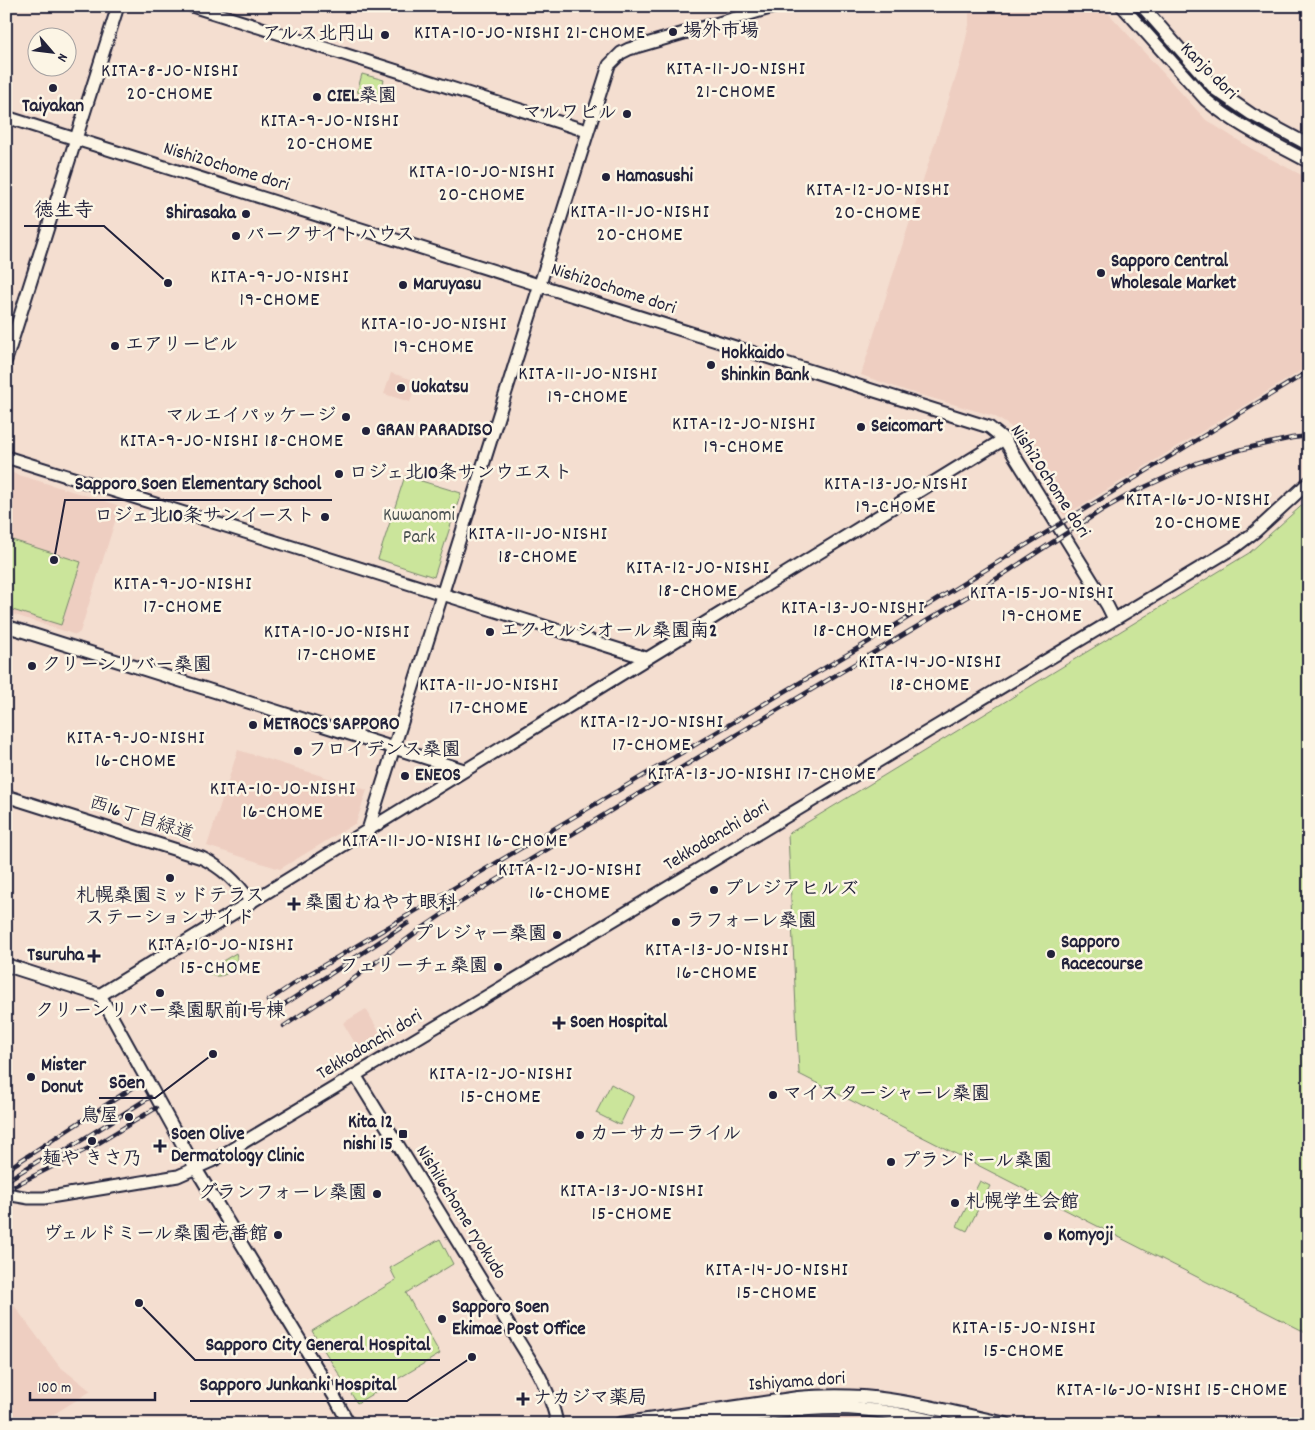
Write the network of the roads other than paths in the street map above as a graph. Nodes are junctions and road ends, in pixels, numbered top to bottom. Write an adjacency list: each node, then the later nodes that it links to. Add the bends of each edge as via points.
1 (118, 6): 8 (street)
2 (192, 6): 7 (street)
3 (777, 6): 7 (street, via 621,53 605,73)
4 (1122, 6): 10 (street, Kanjo dori, via 1213,106 1244,127)
5 (1142, 6): 9 (street, Kanjo dori, via 1216,90 1251,114)
6 (6, 117): 8 (street, Nishi20chome dori)
7 (587, 131): 11 (street)
8 (76, 140): 11 (street, Nishi20chome dori); 12 (street)
9 (1309, 146)
10 (1309, 162)
11 (539, 285): 13 (street, Nishi20chome dori, via 984,425); 16 (street)
12 (6, 360)
13 (1004, 438): 17 (street, Nishi20chome dori); 19 (street)
14 (6, 457): 16 (street)
15 (1309, 482): 17 (street, Tekkodanchi dori, via 1235,547)
16 (442, 594): 19 (street); 20 (street)
17 (1114, 619): 27 (street, Tekkodanchi dori)
18 (6, 626): 20 (street)
19 (646, 658): 21 (street)
20 (393, 748): 21 (street); 23 (street)
21 (464, 770): 23 (street)
22 (6, 796): 24 (street, 西16丁目緑道, via 202,858 225,872)
23 (368, 830): 24 (street)
24 (250, 902): 26 (main road)
25 (6, 965): 26 (main road)
26 (100, 995): 28 (street)
27 (355, 1075): 28 (street, Tekkodanchi dori); 31 (street, Nishi16chome ryokudo, via 537,1371 546,1387)
28 (196, 1169): 29 (street, Tekkodanchi dori, via 178,1176 44,1198); 30 (street)
29 (6, 1194)
30 (349, 1424)
31 (557, 1424)
32 (620, 1424): 35 (main road, Ishiyama dori, via 822,1396 886,1400)
33 (699, 1424): 34 (main road, Ishiyama dori, via 796,1410 836,1408 883,1412)
34 (946, 1424)
35 (1006, 1424)

